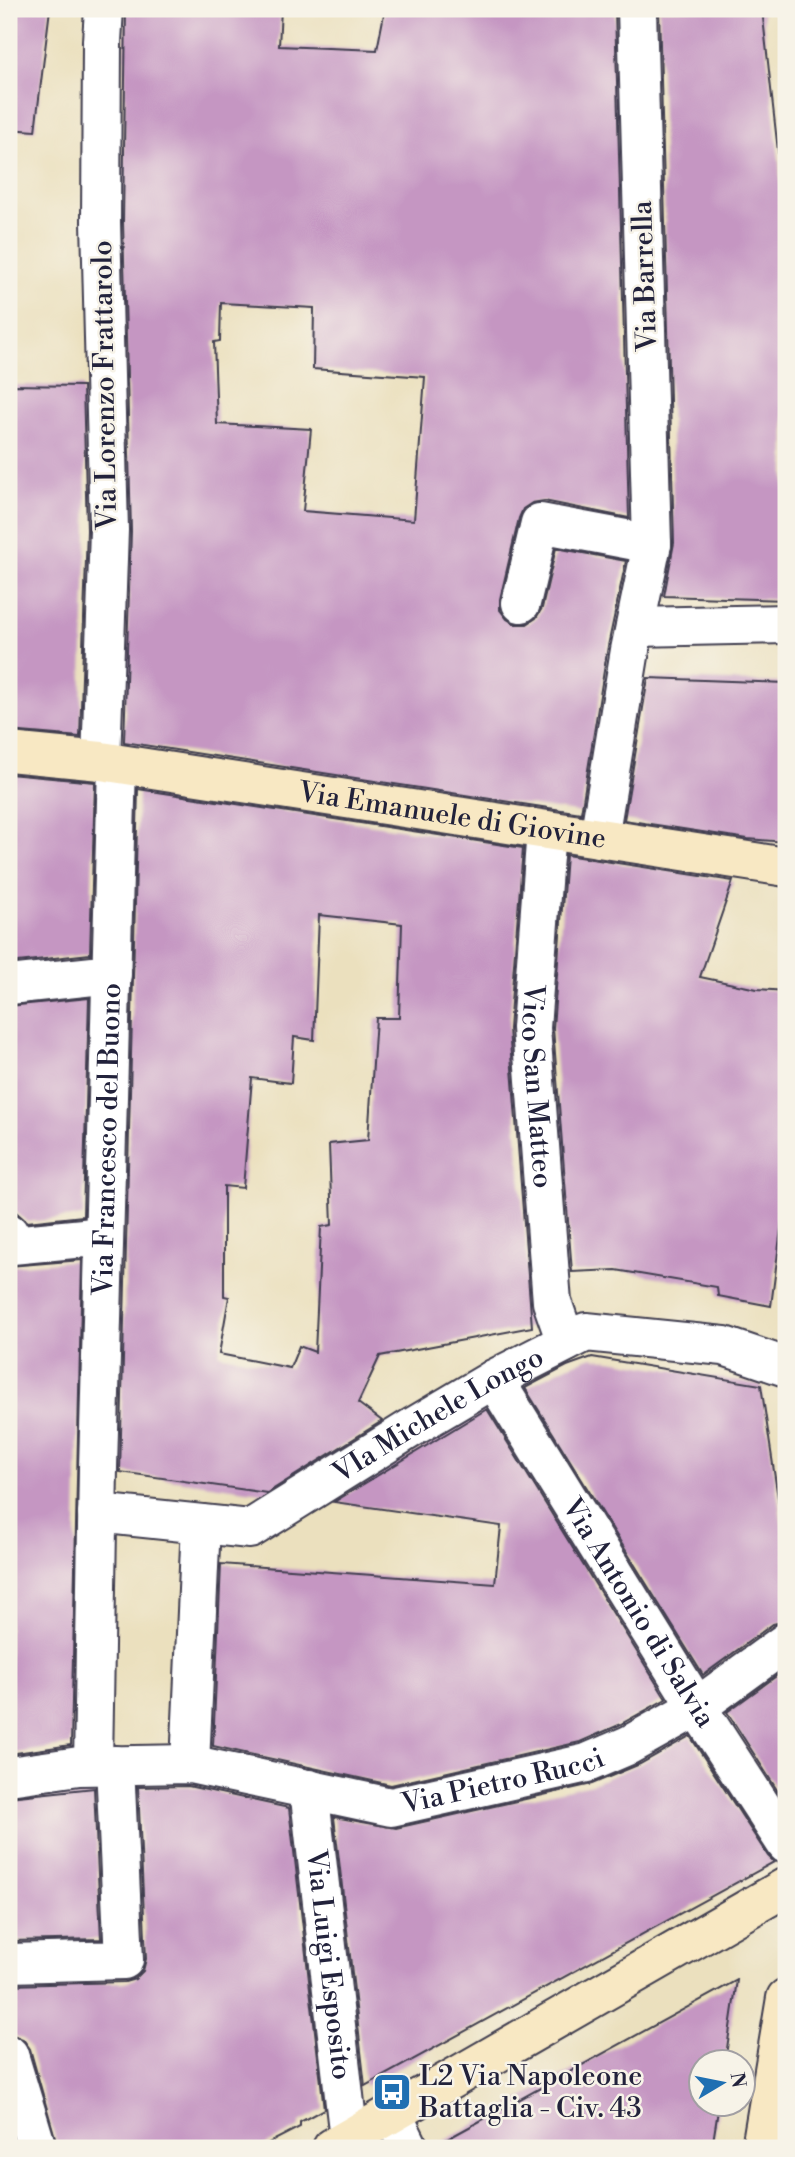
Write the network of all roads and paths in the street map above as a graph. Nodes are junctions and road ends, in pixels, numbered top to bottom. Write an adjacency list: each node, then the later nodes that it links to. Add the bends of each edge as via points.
1 (104, 9): 8 (street, Via Lorenzo Frattarolo)
2 (637, 9): 3 (street, Via Barrella)
3 (652, 544): 4 (street, via 540,523); 6 (street, Via Barrella)
4 (521, 603)
5 (786, 625): 6 (street)
6 (635, 627): 10 (street, Via Barrella)
7 (9, 752): 8 (street, Via Emanuele di Giovine)
8 (109, 763): 9 (street, Via Emanuele di Giovine); 12 (street, Via Francesco del Buono)
9 (546, 830): 10 (street, Via Emanuele di Giovine); 16 (street, Vico San Matteo, via 531,1028 552,1302)
10 (599, 838): 11 (street, Via Emanuele di Giovine)
11 (786, 867)
12 (111, 974): 13 (street); 15 (street, Via Francesco del Buono)
13 (9, 985)
14 (9, 1234): 15 (street, via 12,1245)
15 (104, 1236): 19 (street, Via Francesco del Buono)
16 (566, 1342): 17 (street, VIa Michele Longo, via 586,1332 724,1346); 18 (street, VIa Michele Longo)
17 (786, 1367)
18 (494, 1379): 20 (street, VIa Michele Longo, via 250,1529); 22 (street, Via Antonio di Salvia)
19 (97, 1513): 20 (street, VIa Michele Longo); 24 (street, Via Francesco del Buono)
20 (201, 1524): 23 (street)
21 (786, 1642): 22 (street, Via Pietro Rucci)
22 (697, 1707): 26 (street, Via Pietro Rucci, via 587,1763 391,1807); 27 (street, Via Antonio di Salvia)
23 (191, 1764): 24 (street, Via Pietro Rucci); 26 (street, Via Pietro Rucci)
24 (104, 1765): 25 (street, Via Pietro Rucci); 29 (street, Via Francesco del Buono, via 124,1960)
25 (9, 1776)
26 (309, 1789): 34 (street, Via Luigi Esposito)
27 (786, 1844)
28 (786, 1887): 32 (street)
29 (9, 1963)
30 (786, 1998): 33 (street)
31 (9, 2055): 35 (street)
32 (393, 2115): 34 (street); 36 (street)
33 (770, 2137)
34 (341, 2144)
35 (37, 2148)
36 (409, 2148)

